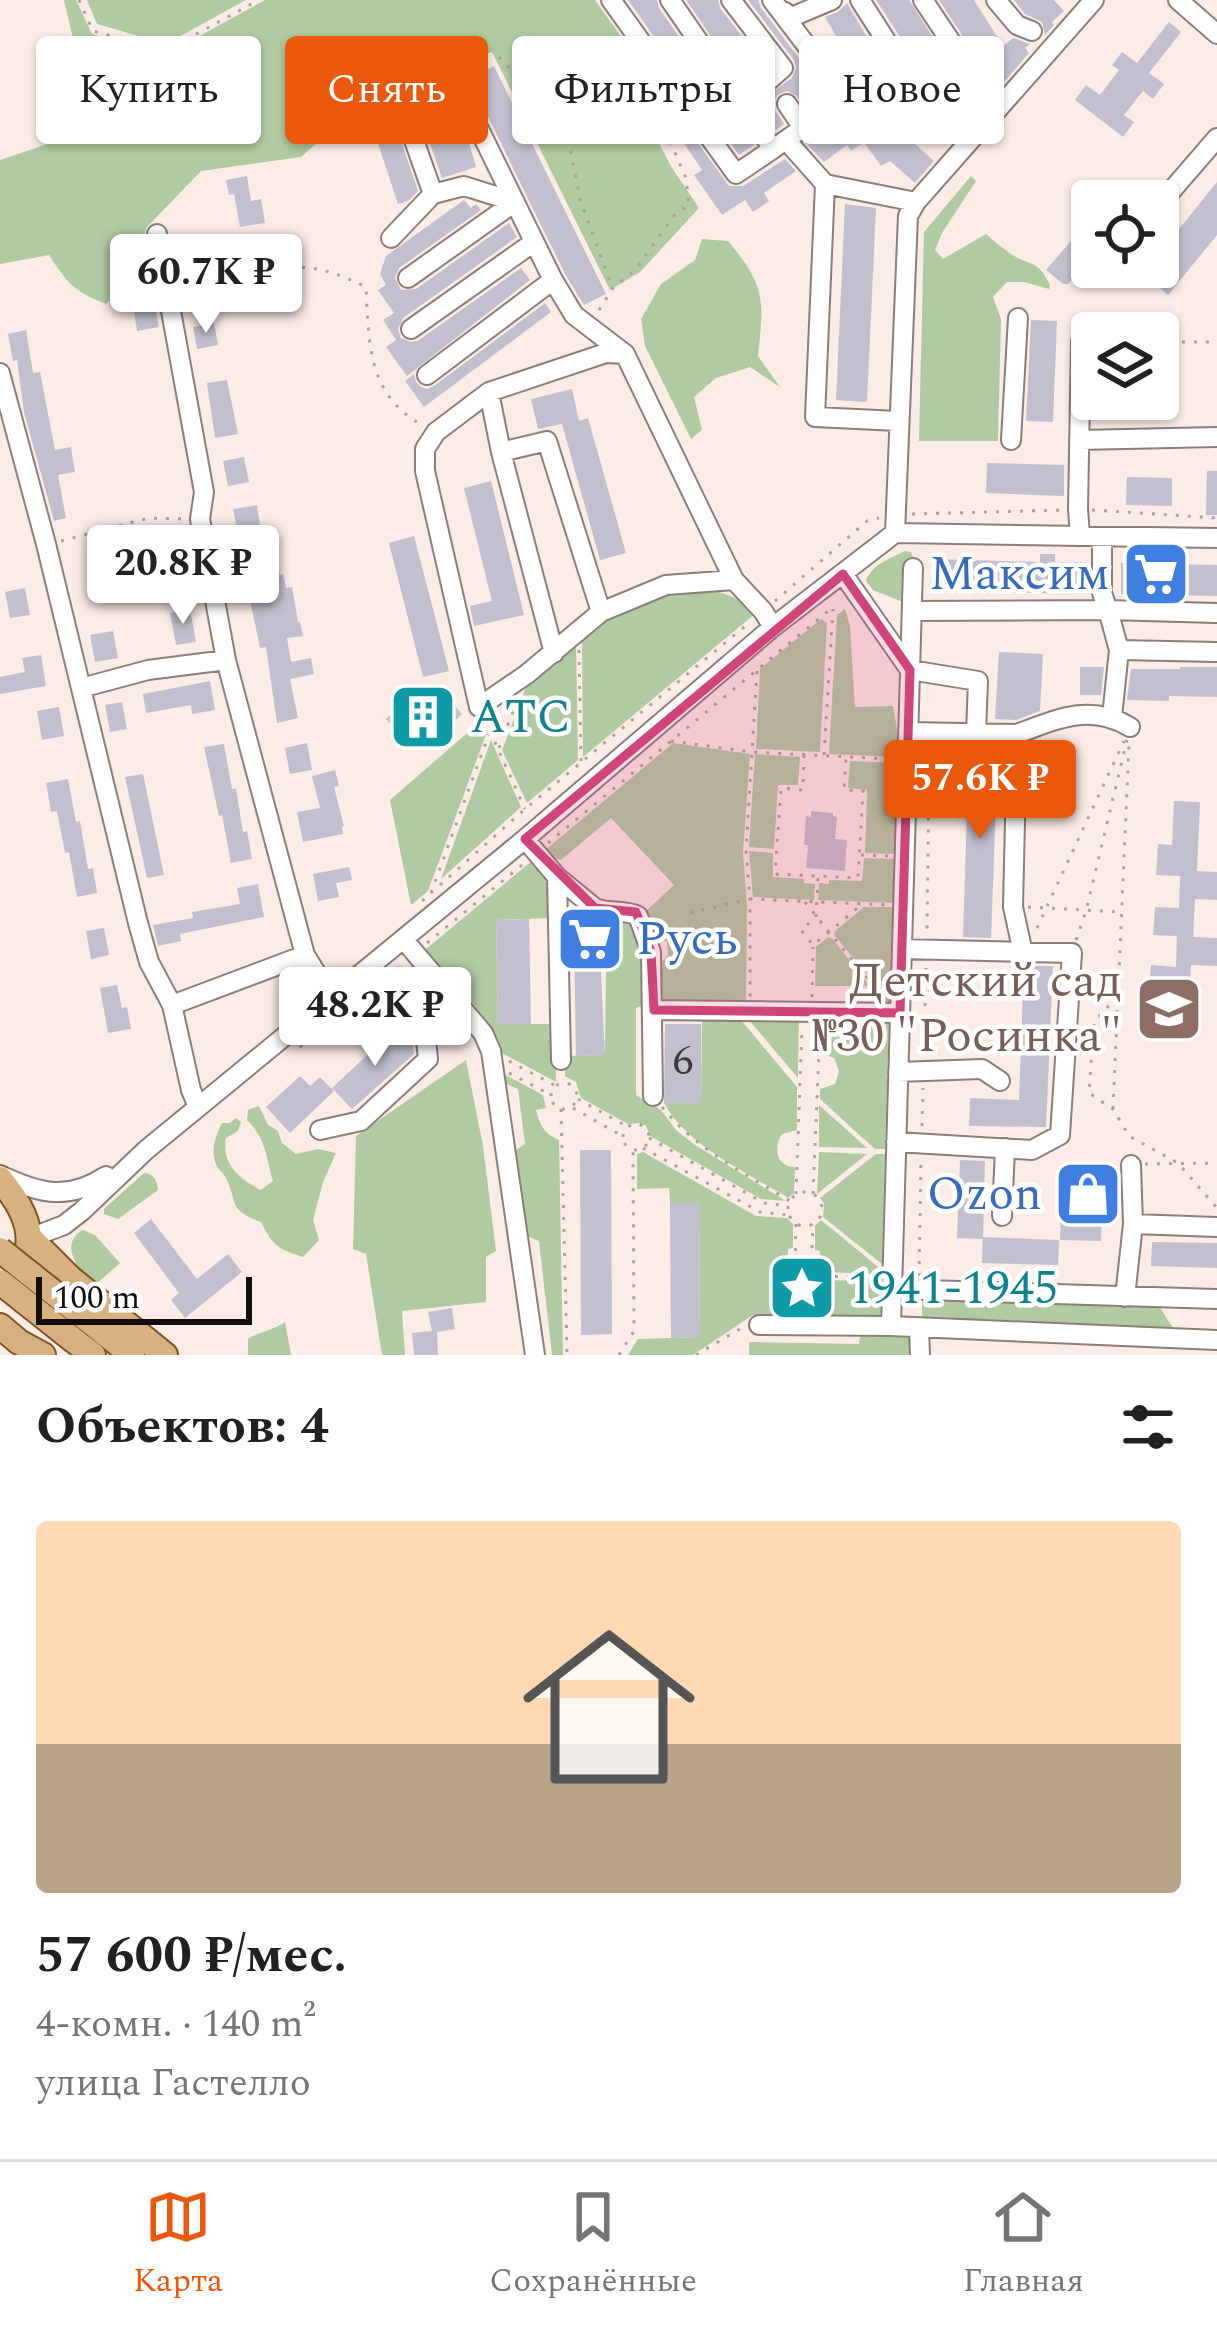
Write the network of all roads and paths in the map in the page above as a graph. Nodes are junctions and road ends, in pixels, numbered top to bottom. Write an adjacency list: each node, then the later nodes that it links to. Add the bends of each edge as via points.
1 (79, 0): 2 (path, via 93,31 165,52)
2 (260, 0)
3 (611, 0): 27 (street, via 736,174)
4 (670, 0): 27 (street)
5 (731, 0): 15 (street)
6 (832, 0): 12 (street)
7 (860, 0): 17 (street)
8 (923, 0): 18 (street)
9 (996, 0): 13 (street)
10 (1094, 0): 32 (street)
11 (1178, 0): 14 (street)
12 (780, 6): 16 (street)
13 (1032, 31)
14 (1217, 34)
15 (759, 36)
16 (802, 36)
17 (883, 36)
18 (947, 36)
19 (499, 57): 20 (path)
20 (512, 71)
21 (787, 104): 27 (street, via 803,128)
22 (1217, 137): 28 (street)
23 (415, 144): 30 (street)
24 (486, 144): 31 (street)
25 (569, 144): 39 (path)
26 (671, 144): 39 (path, via 689,205)
27 (780, 144): 29 (street)
28 (1179, 182)
29 (825, 184): 32 (street); 50 (street, via 815,417)
30 (433, 194): 31 (street, via 464,186); 34 (street)
31 (515, 202): 35 (street); 37 (street)
32 (916, 202): 50 (street, via 908,216)
33 (158, 235): 58 (street, via 204,492)
34 (392, 238)
35 (534, 242): 38 (street); 42 (street)
36 (290, 268): 51 (path, via 333,271 366,286 370,354 387,397)
37 (408, 278)
38 (553, 280): 41 (street); 47 (street)
39 (613, 288): 41 (path)
40 (1018, 318): 53 (street)
41 (590, 327): 45 (street)
42 (411, 329)
43 (1217, 341): 44 (path)
44 (1179, 342)
45 (626, 355): 48 (street, via 607,352); 66 (street)
46 (0, 373): 63 (street)
47 (427, 375)
48 (490, 392): 51 (street); 55 (street)
49 (1079, 420): 54 (street)
50 (898, 421): 59 (street)
51 (436, 432): 82 (street, via 424,472)
52 (1217, 437): 54 (street)
53 (1011, 440)
54 (1079, 440): 56 (street)
55 (501, 452): 70 (street, via 547,441); 76 (street)
56 (1078, 509): 57 (path); 59 (path); 60 (street)
57 (1217, 518)
58 (200, 519): 63 (path, via 148,518); 77 (street)
59 (895, 524): 60 (street); 65 (street); 72 (path, via 868,520)
60 (1080, 536): 61 (street)
61 (1102, 537): 62 (street); 68 (street)
62 (1217, 538)
63 (46, 544): 81 (street)
64 (914, 568): 69 (street)
65 (843, 574): 72 (street); 79 (street)
66 (734, 580): 70 (street, via 667,585); 72 (street)
67 (833, 607): 93 (path)
68 (1108, 610): 69 (street); 71 (street); 74 (street)
69 (912, 611): 79 (street)
70 (601, 612): 73 (street)
71 (1217, 613)
72 (768, 619): 96 (path); 98 (street)
73 (579, 632): 76 (street); 96 (path)
74 (1119, 650): 75 (street); 83 (street)
75 (1217, 652)
76 (554, 653): 80 (street)
77 (226, 660): 81 (street); 123 (street)
78 (757, 669): 91 (path)
79 (910, 670): 86 (street); 87 (street, via 978,681)
80 (527, 674): 82 (street); 90 (path)
81 (81, 688): 127 (street, via 149,962)
82 (479, 707): 85 (path)
83 (1112, 716): 84 (street); 88 (street, via 1070,714)
84 (1130, 728): 111 (path); 112 (path); 114 (path)
85 (490, 731): 90 (path); 103 (path)
86 (909, 732): 87 (street); 95 (street)
87 (976, 733): 88 (street)
88 (1017, 734): 109 (street)
89 (671, 741): 91 (path)
90 (499, 750): 97 (path)
91 (752, 752): 92 (path); 104 (path)
92 (805, 754): 93 (path); 101 (path, via 803,790 781,788 776,874)
93 (824, 755): 94 (path)
94 (846, 757): 95 (path); 99 (path, via 844,790 863,791)
95 (908, 760): 100 (street); 120 (path, via 929,776)
96 (581, 762): 97 (path)
97 (525, 808): 103 (path)
98 (525, 839): 102 (street); 117 (street)
99 (860, 855): 100 (path); 101 (path, via 858,878)
100 (904, 856): 108 (street)
101 (818, 876): 106 (path)
102 (557, 877): 128 (street, via 595,908 638,916 651,952); 134 (street)
103 (430, 893): 110 (path)
104 (750, 898): 105 (path); 113 (path); 129 (path)
105 (804, 901): 106 (path); 115 (path)
106 (816, 902): 107 (path); 115 (path)
107 (862, 904): 108 (path); 116 (path)
108 (903, 905): 119 (street)
109 (1012, 907): 111 (path); 121 (street)
110 (412, 909)
111 (1047, 909): 112 (path); 121 (path)
112 (1086, 911): 114 (path); 122 (path)
113 (690, 913)
114 (1122, 913): 125 (path)
115 (816, 917): 116 (path); 118 (path, via 801,930)
116 (829, 932): 118 (path); 131 (path, via 874,986)
117 (404, 940): 124 (street); 133 (street, via 483,1033)
118 (813, 945): 130 (path)
119 (902, 949): 120 (street); 132 (street)
120 (927, 950): 121 (street); 135 (path)
121 (1023, 953): 122 (street)
122 (1072, 953): 153 (street, via 1060,1135 1032,1150)
123 (305, 955): 126 (street); 127 (street)
124 (367, 969): 126 (street); 147 (street, via 426,1040 428,1059 361,1120)
125 (1118, 996): 145 (path); 145 (path, via 1094,1022 1089,1093)
126 (331, 997): 142 (street)
127 (172, 1005): 142 (street)
128 (654, 1010): 129 (street); 140 (street)
129 (750, 1011): 130 (street)
130 (811, 1012): 131 (street)
131 (873, 1012): 132 (street)
132 (900, 1013): 136 (street)
133 (492, 1058): 138 (path); 139 (path); 191 (street)
134 (561, 1060)
135 (923, 1071): 136 (street); 137 (street, via 982,1070); 151 (path)
136 (898, 1072): 150 (street)
137 (1000, 1081)
138 (556, 1085): 139 (path); 141 (path, via 571,1084)
139 (550, 1095): 144 (path)
140 (653, 1096): 162 (path, via 698,1144)
141 (577, 1099): 143 (path); 146 (path)
142 (198, 1107): 154 (street)
143 (571, 1107): 144 (path); 148 (path)
144 (561, 1109): 192 (path)
145 (1113, 1109): 156 (path, via 1129,1136)
146 (628, 1127): 148 (path); 149 (path, via 644,1128)
147 (320, 1130)
148 (623, 1137): 155 (path)
149 (649, 1138): 152 (path); 162 (path, via 764,1203)
150 (896, 1142): 151 (street); 176 (street)
151 (922, 1143): 153 (street); 176 (path, via 919,1279)
152 (643, 1148): 155 (path); 164 (path, via 760,1213)
153 (1005, 1148): 165 (street)
154 (146, 1150): 159 (street, via 87,1188 56,1194); 169 (street)
155 (633, 1150): 193 (path, via 634,1331)
156 (1178, 1162): 157 (path); 158 (path); 163 (path)
157 (1217, 1163)
158 (1131, 1165): 168 (street)
159 (0, 1178): 171 (main road)
160 (796, 1194): 161 (path); 161 (path, via 802,1026 820,1026); 162 (path)
161 (814, 1194): 167 (path, via 822,1207)
162 (789, 1203): 164 (path)
163 (1217, 1208)
164 (788, 1215): 166 (path)
165 (1002, 1216)
166 (796, 1224): 167 (path); 173 (path, via 794,1300 811,1300)
167 (813, 1224): 173 (path)
168 (1133, 1224): 170 (street); 178 (street)
169 (64, 1225): 171 (street); 174 (street)
170 (1217, 1227)
171 (30, 1238): 174 (main road); 177 (main road, via 23,1267)
172 (0, 1250): 183 (main road, bridge)
173 (811, 1276): 176 (path)
174 (70, 1278): 190 (main road)
175 (0, 1282): 183 (main road, bridge)
176 (892, 1283): 178 (street); 182 (street)
177 (0, 1292)
178 (1125, 1297): 179 (street)
179 (1217, 1299)
180 (759, 1325): 182 (street); 194 (path, via 742,1326)
181 (0, 1326): 187 (main road)
182 (890, 1326): 184 (street)
183 (80, 1329): 188 (main road); 189 (main road)
184 (919, 1329): 186 (street); 195 (street)
185 (1217, 1340): 186 (street)
186 (1195, 1347)
187 (43, 1355)
188 (93, 1355)
189 (133, 1355)
190 (164, 1355)
191 (535, 1355)
192 (567, 1355)
193 (619, 1355)
194 (696, 1355)
195 (920, 1355)

